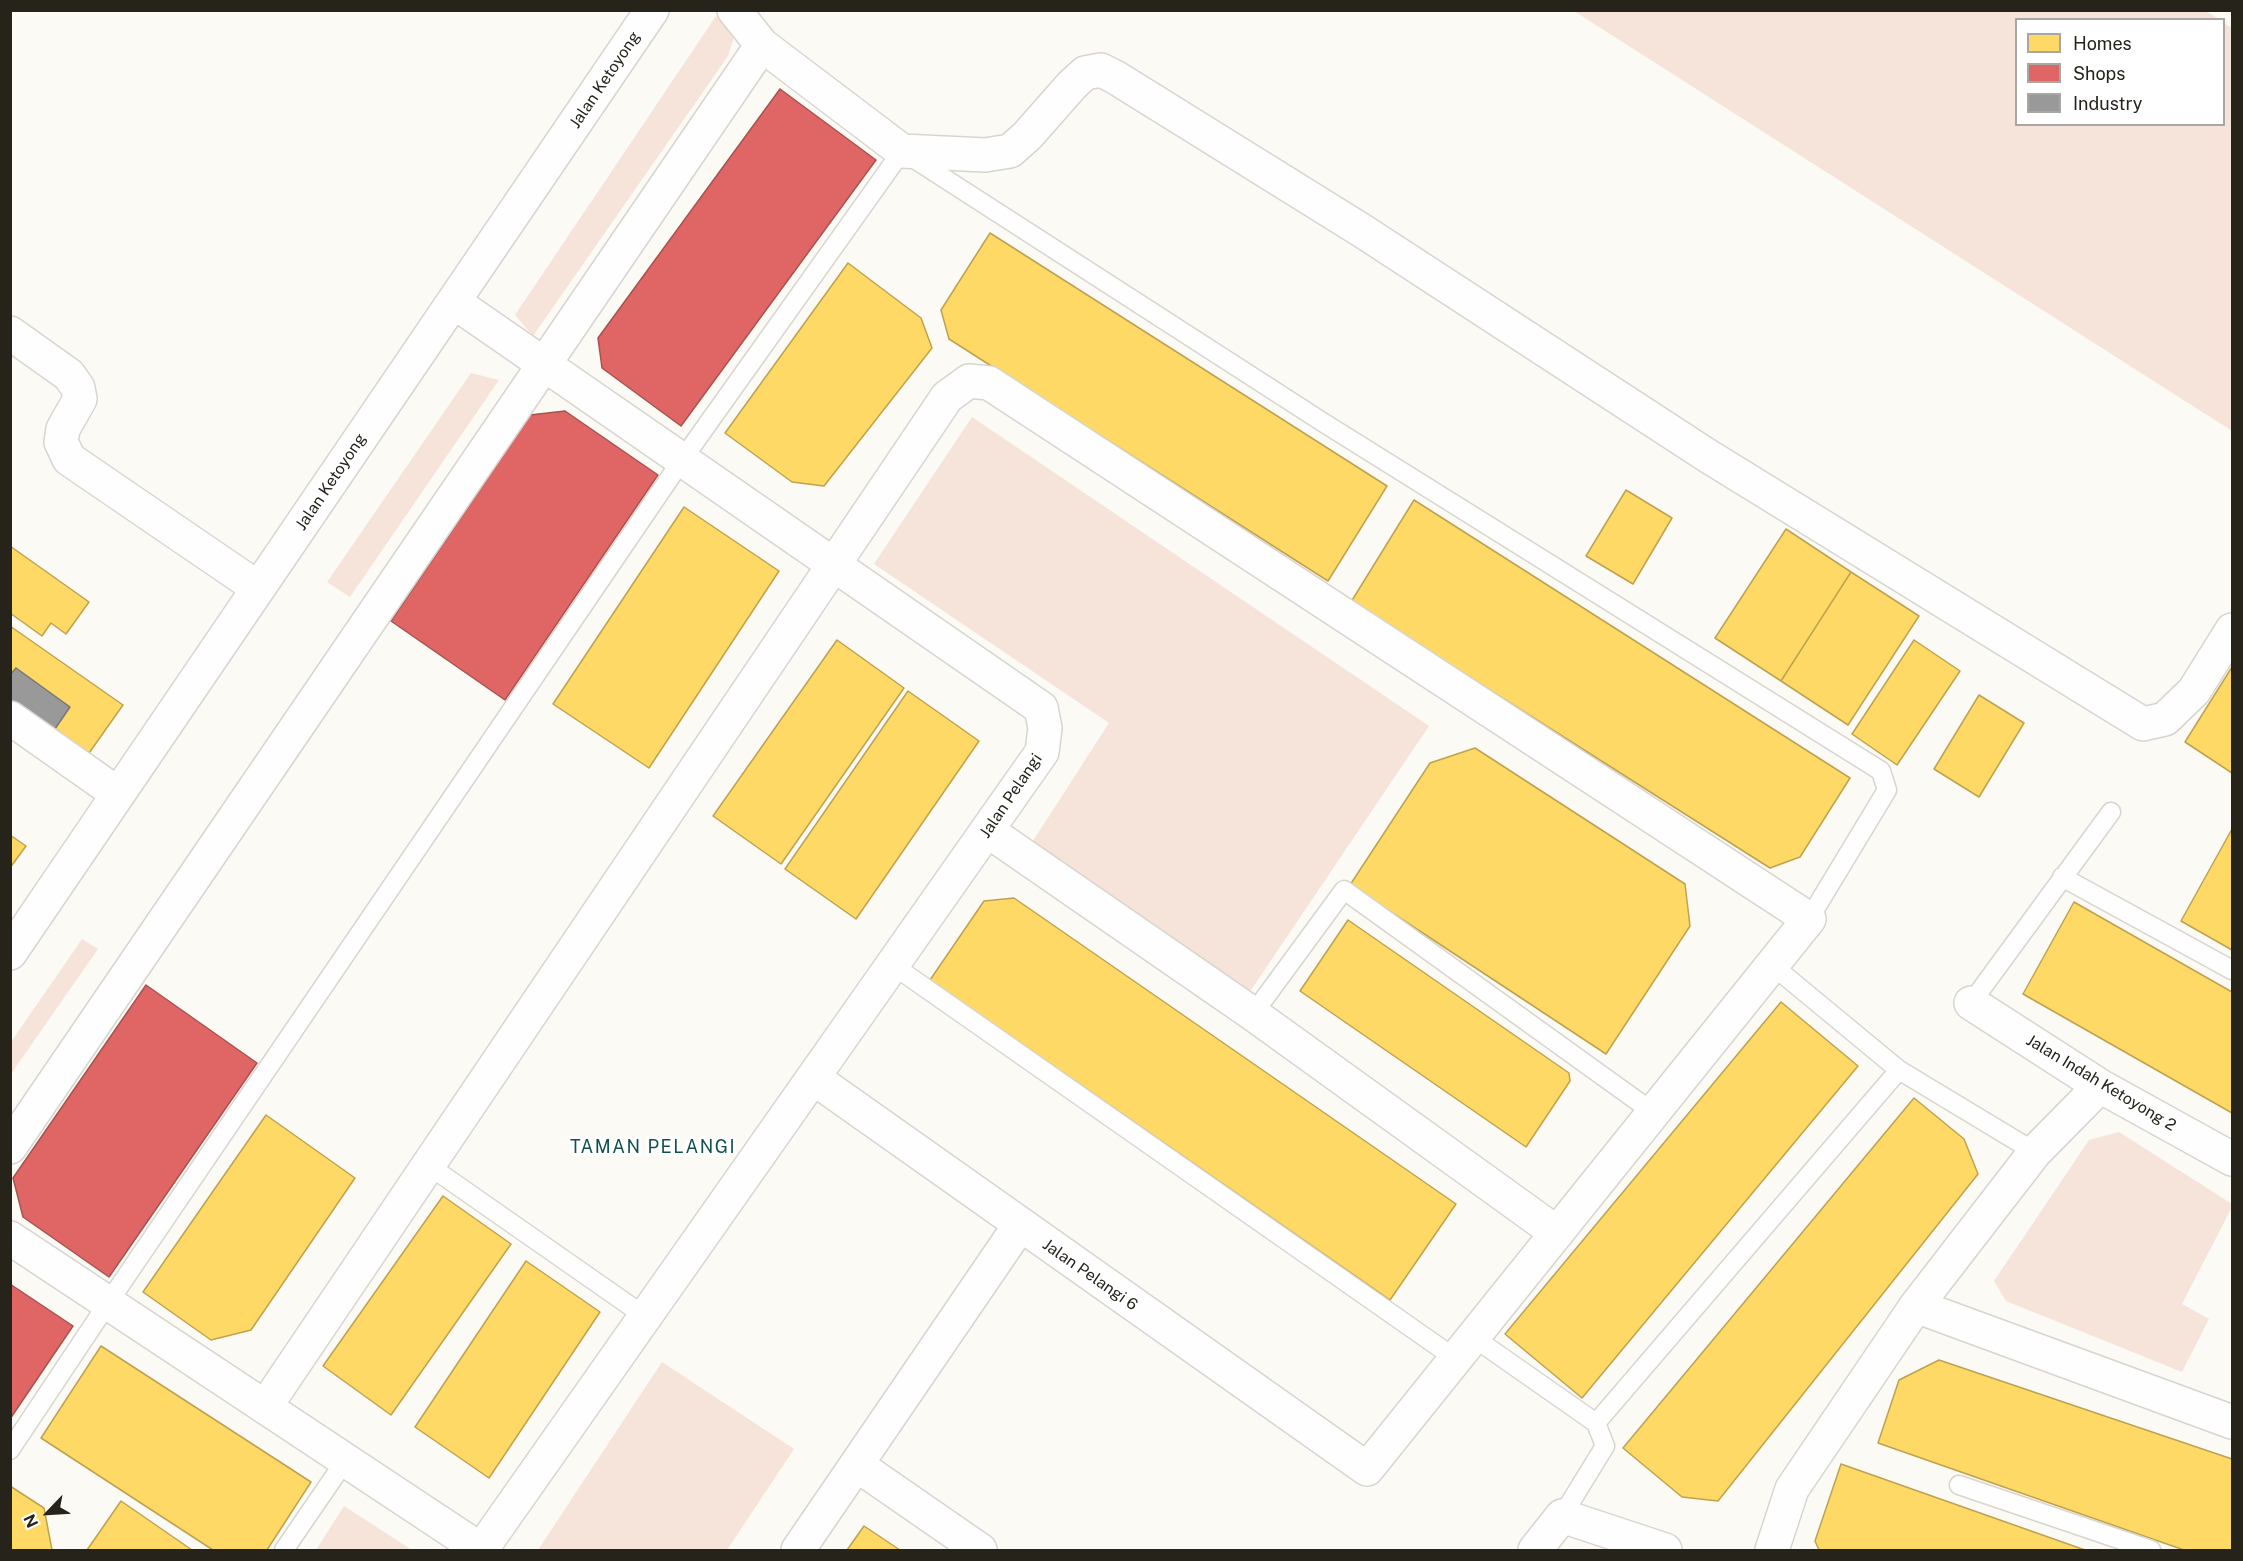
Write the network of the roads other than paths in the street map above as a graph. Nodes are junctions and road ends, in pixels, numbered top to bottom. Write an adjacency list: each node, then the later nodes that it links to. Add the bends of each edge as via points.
1 (652, 10): 5 (street, Jalan Ketoyong)
2 (734, 10): 3 (street)
3 (762, 45): 4 (street); 7 (street)
4 (902, 151): 8 (lane); 11 (street, via 985,155 1010,151 1084,73 1101,70 1361,230 1708,456 2142,724 2165,719 2194,692); 17 (lane, via 1324,423 1881,771 1887,790)
5 (454, 302): 7 (street); 10 (street, Jalan Ketoyong)
6 (10, 333): 10 (street, via 69,375 78,388 80,399 63,429 61,442 69,459)
7 (544, 364): 8 (street); 28 (street)
8 (682, 460): 9 (street); 35 (lane)
9 (834, 565): 15 (street, Jalan Pelangi, via 1041,708 1045,728 1042,752); 17 (street, via 947,397 969,381 989,383); 31 (street)
10 (258, 588): 13 (street, Jalan Ketoyong)
11 (2232, 630)
12 (10, 718): 13 (street)
13 (118, 794): 18 (street, Jalan Ketoyong)
14 (2111, 812): 16 (lane)
15 (988, 831): 20 (street, Jalan Pelangi); 23 (street)
16 (2062, 878): 21 (lane); 22 (lane)
17 (1809, 919): 19 (street)
18 (10, 953)
19 (1772, 965): 24 (lane); 27 (street)
20 (894, 966): 25 (street, Jalan Pelangi); 38 (lane)
21 (2232, 970)
22 (1971, 1004): 26 (street, Jalan Indah Ketoyong 2)
23 (1253, 1014): 27 (lane, via 1344,890); 33 (street)
24 (1899, 1070): 29 (lane); 41 (lane)
25 (815, 1079): 32 (street, Jalan Pelangi 6); 37 (street, Jalan Pelangi)
26 (2100, 1086): 29 (street); 30 (street, Jalan Indah Ketoyong 2)
27 (1654, 1113): 33 (street)
28 (10, 1147)
29 (2035, 1152): 36 (street)
30 (2232, 1159)
31 (429, 1165): 37 (lane); 39 (street)
32 (1020, 1225): 38 (street, Jalan Pelangi 6, via 1367,1469); 44 (street)
33 (1557, 1233): 38 (street)
34 (10, 1238): 35 (street)
35 (108, 1303): 39 (street); 42 (lane)
36 (1916, 1306): 40 (street); 53 (street, via 1792,1489)
37 (646, 1317): 48 (street, Jalan Pelangi)
38 (1464, 1348): 41 (lane)
39 (265, 1407): 43 (street)
40 (2232, 1422)
41 (1596, 1424): 46 (lane, via 1605,1446)
42 (10, 1450)
43 (345, 1461): 47 (lane); 48 (street)
44 (857, 1465): 49 (street); 50 (street)
45 (1959, 1485): 54 (lane)
46 (1562, 1516): 51 (street); 52 (street)
47 (284, 1551)
48 (481, 1551)
49 (798, 1551)
50 (980, 1551)
51 (1535, 1551)
52 (1665, 1551)
53 (1772, 1551)
54 (2151, 1551)

